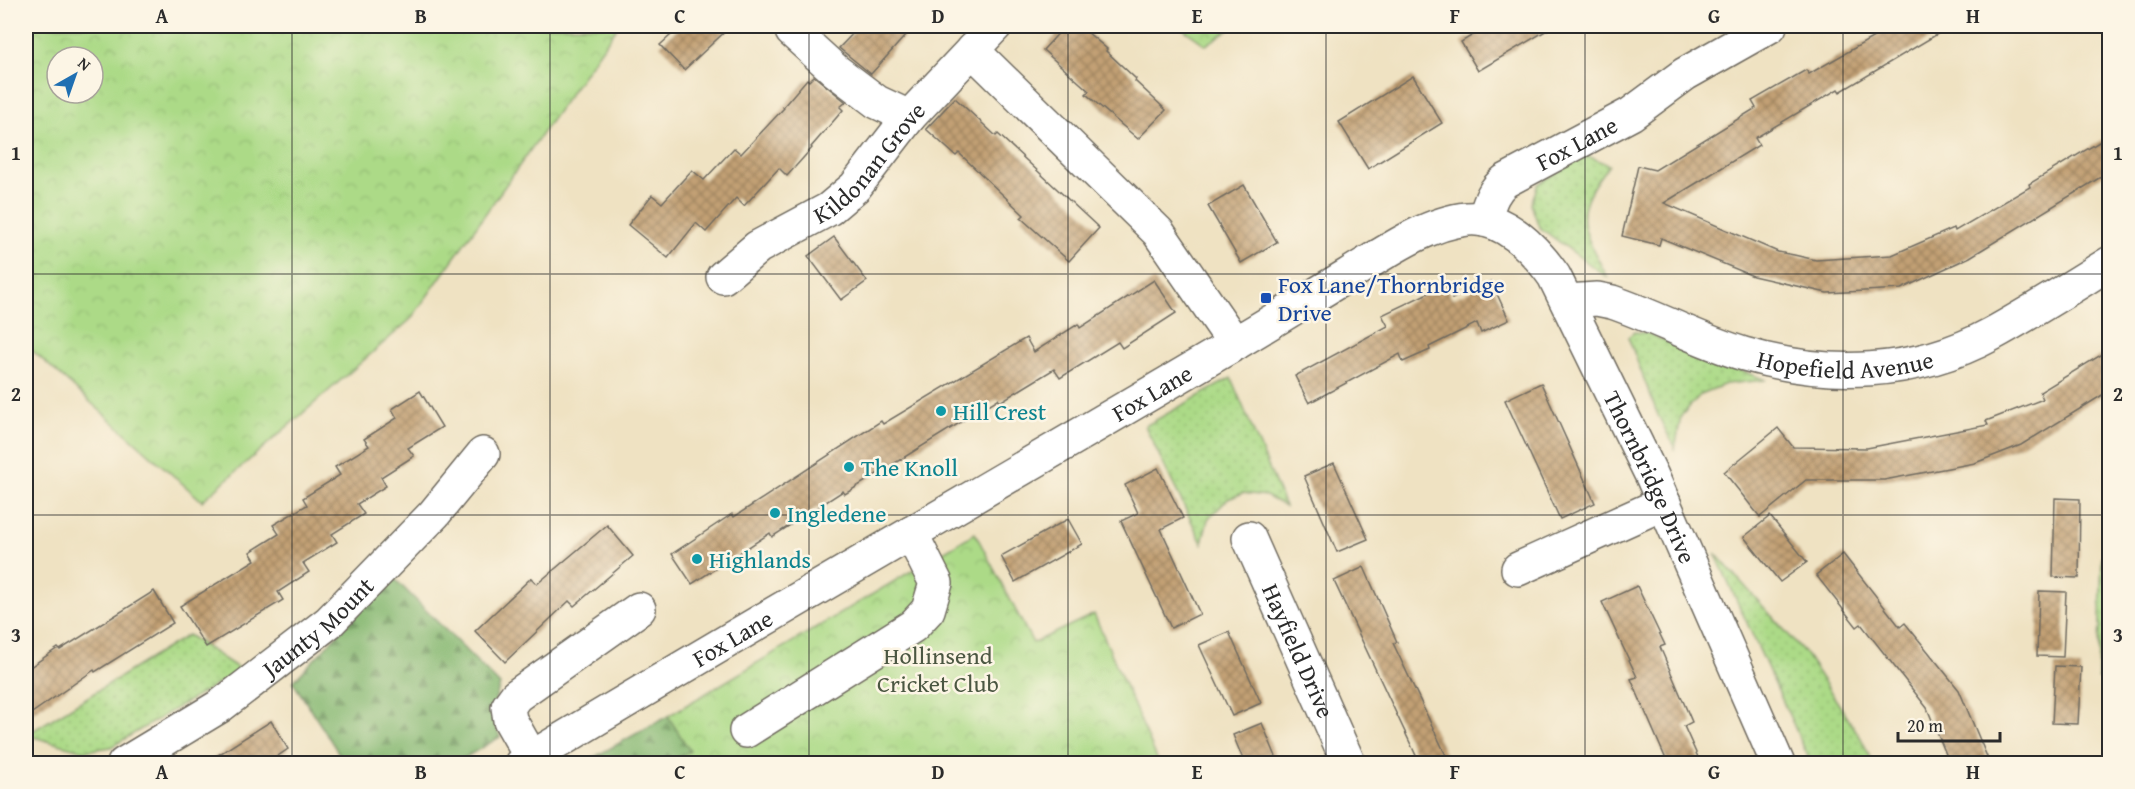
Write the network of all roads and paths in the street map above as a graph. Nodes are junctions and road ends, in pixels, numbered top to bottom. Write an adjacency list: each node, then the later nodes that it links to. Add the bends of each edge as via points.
1 (995, 26): 4 (street, Kildonan Grove)
2 (1770, 26): 6 (street, Fox Lane, via 1685,75 1631,114 1505,181 1497,187)
3 (792, 31): 5 (street, via 877,102)
4 (972, 50): 5 (street, Kildonan Grove); 10 (street, via 1158,232)
5 (909, 117): 8 (street, Kildonan Grove, via 846,195 829,209 758,247)
6 (1484, 220): 9 (street, Thornbridge Drive, via 1511,231 1525,242 1554,276); 10 (street, Fox Lane, via 1466,219 1435,226)
7 (2109, 263): 9 (street, Hopefield Avenue, via 1990,335 1909,365 1864,370 1816,369 1773,362 1742,354 1612,302)
8 (723, 277)
9 (1567, 301): 12 (street, Thornbridge Drive)
10 (1234, 344): 13 (street, Fox Lane)
11 (483, 454): 19 (street, Jaunty Mount, via 434,514 329,622 220,706)
12 (1664, 503): 15 (street); 21 (street, Thornbridge Drive)
13 (911, 533): 17 (street, via 936,583 928,610 913,626); 18 (street, Fox Lane)
14 (1249, 538): 20 (street, Hayfield Drive)
15 (1518, 569)
16 (639, 609): 18 (street, via 516,696 508,707 510,720)
17 (746, 730)
18 (526, 760)
19 (124, 764)
20 (1349, 764)
21 (1778, 764)

